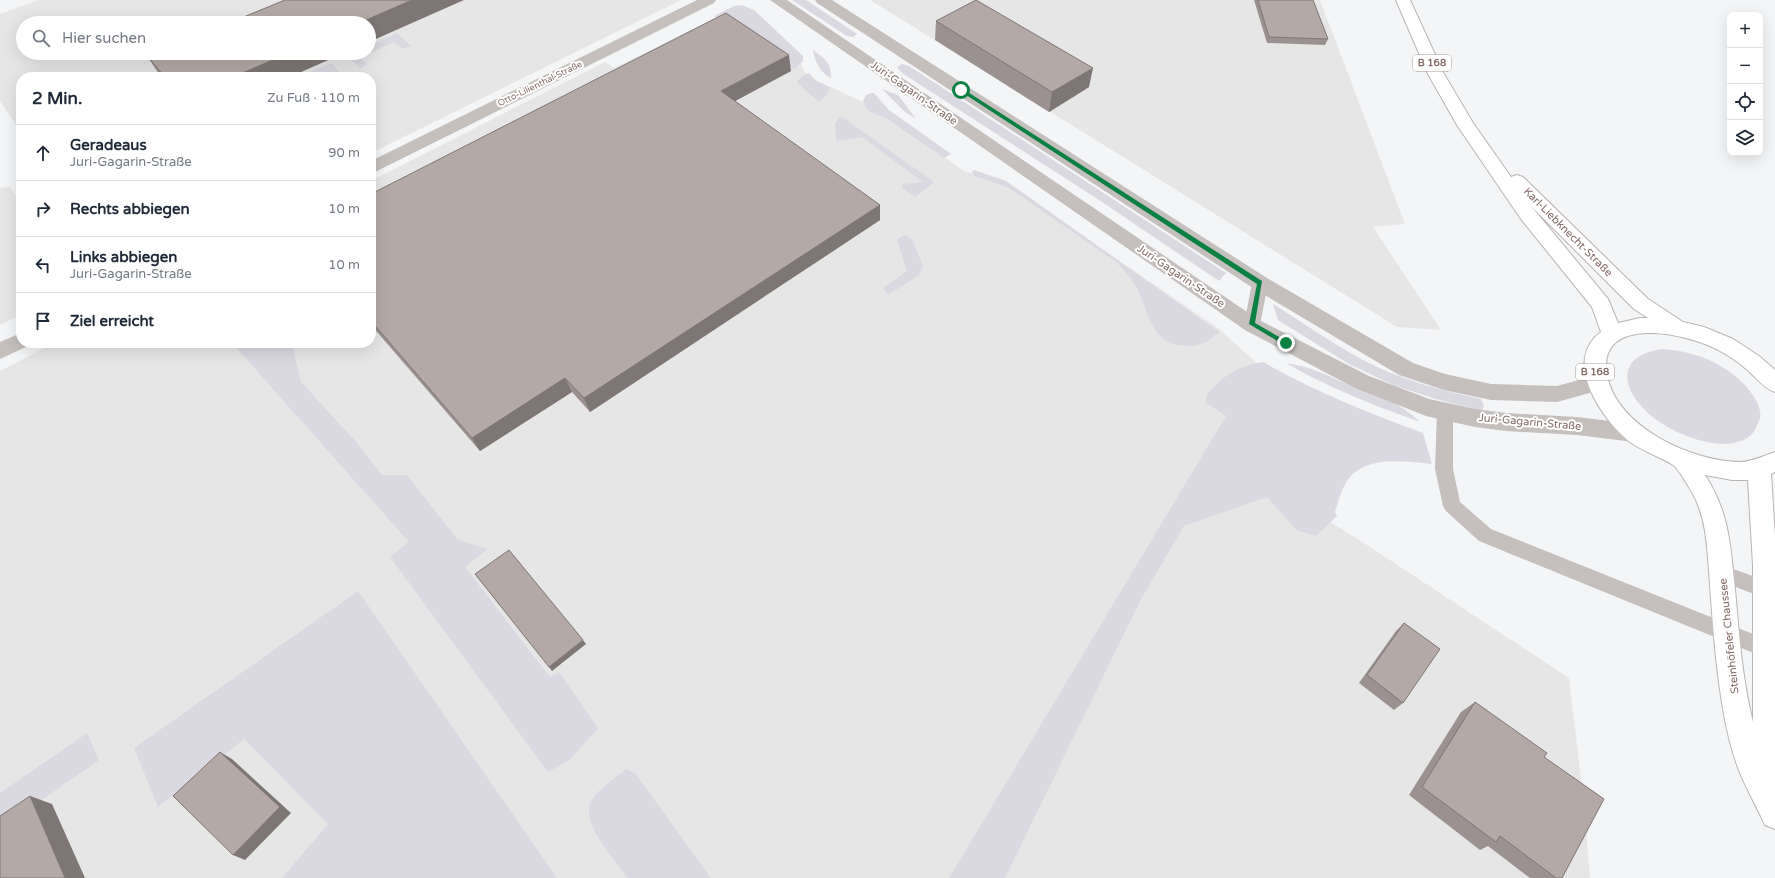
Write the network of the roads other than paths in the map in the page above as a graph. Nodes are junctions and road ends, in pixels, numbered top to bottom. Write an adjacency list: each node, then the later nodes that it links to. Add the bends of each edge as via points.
1 (709, 0): 6 (street, Otto-Lilienthal-Straße)
2 (777, 0): 8 (street, Juri-Gagarin-Straße)
3 (822, 0): 7 (street)
4 (1403, 0): 5 (main road, Karl-Liebknecht-Straße / B 168, via 1436,74)
5 (1465, 124): 9 (main road, Karl-Liebknecht-Straße / B 168, via 1521,186 1637,300); 10 (main road, Karl-Liebknecht-Straße / B 168, via 1528,215 1601,304)
6 (376, 166)
7 (1260, 283): 8 (lane); 13 (street, via 1400,366 1444,382 1492,392 1557,394)
8 (1252, 324): 15 (street, Juri-Gagarin-Straße, via 1362,382)
9 (1680, 328): 10 (main road, B 168, via 1652,324); 14 (main road, B 168, via 1717,340 1732,348 1753,362)
10 (1612, 333): 13 (main road, B 168, via 1604,341 1595,358 1594,372)
11 (16, 343): 12 (street)
12 (0, 351)
13 (1597, 383): 16 (main road, B 168, via 1611,409)
14 (1775, 384)
15 (1445, 412): 16 (street, Juri-Gagarin-Straße, via 1506,422 1577,426); 21 (lane, via 1444,469 1452,506 1486,535)
16 (1634, 433): 17 (main road, B 168)
17 (1682, 460): 18 (main road, B 168, via 1728,471); 19 (main road, Steinhöfeler Chaussee, via 1708,501 1717,528)
18 (1767, 465): 20 (main road, B 168)
19 (1722, 573): 20 (lane); 21 (main road, Steinhöfeler Chaussee)
20 (1770, 591): 22 (main road, B 168)
21 (1727, 634): 22 (lane); 24 (main road, Steinhöfeler Chaussee, via 1737,712 1750,764)
22 (1766, 649): 23 (main road, B 168, via 1766,724)
23 (1775, 772)
24 (1775, 815)

